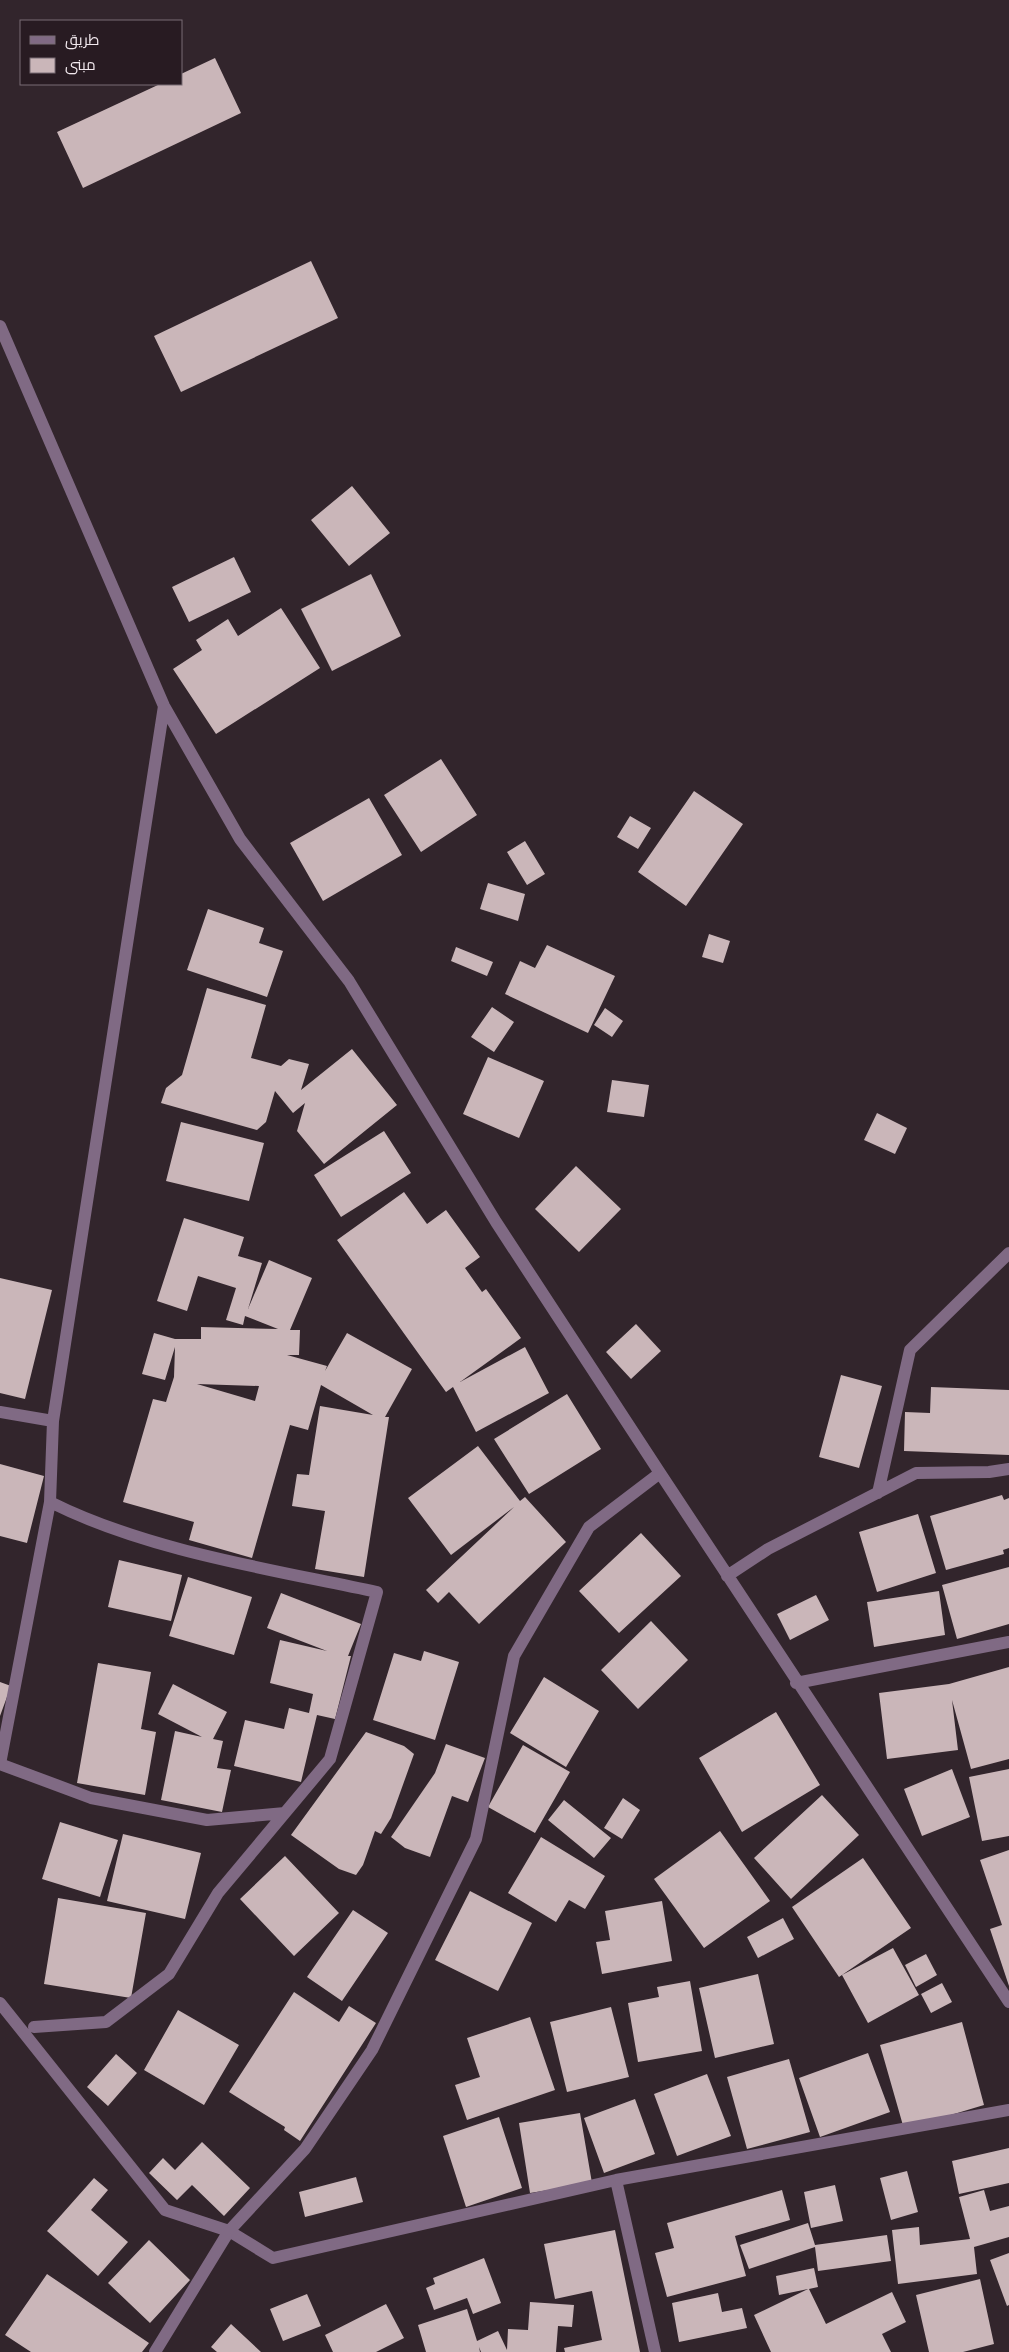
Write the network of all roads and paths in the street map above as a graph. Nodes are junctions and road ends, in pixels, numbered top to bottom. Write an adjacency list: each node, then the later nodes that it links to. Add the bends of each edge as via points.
1 (0, 326): 2 (street)
2 (164, 706): 5 (street); 7 (street, via 240,839 349,981 496,1222)
3 (1009, 1254): 8 (street, via 910,1350)
4 (0, 1412): 5 (street)
5 (53, 1421): 9 (street)
6 (1009, 1469): 8 (street, via 916,1473)
7 (660, 1473): 10 (street); 20 (street, via 589,1528 514,1656 476,1839 372,2050 305,2149)
8 (878, 1493): 10 (street, via 768,1549)
9 (50, 1502): 13 (street); 14 (street, via 76,1515 178,1548 377,1592 330,1759)
10 (727, 1576): 12 (street)
11 (1009, 1642): 12 (street)
12 (796, 1682): 15 (street)
13 (0, 1764): 14 (street, via 91,1798 207,1820)
14 (285, 1813): 17 (street, via 218,1893 169,1974 106,2022)
15 (1009, 2002)
16 (0, 2003): 20 (street, via 165,2210)
17 (34, 2026)
18 (1009, 2110): 19 (street)
19 (616, 2180): 20 (street, via 273,2258); 22 (street)
20 (229, 2231): 21 (street)
21 (155, 2352)
22 (655, 2352)

